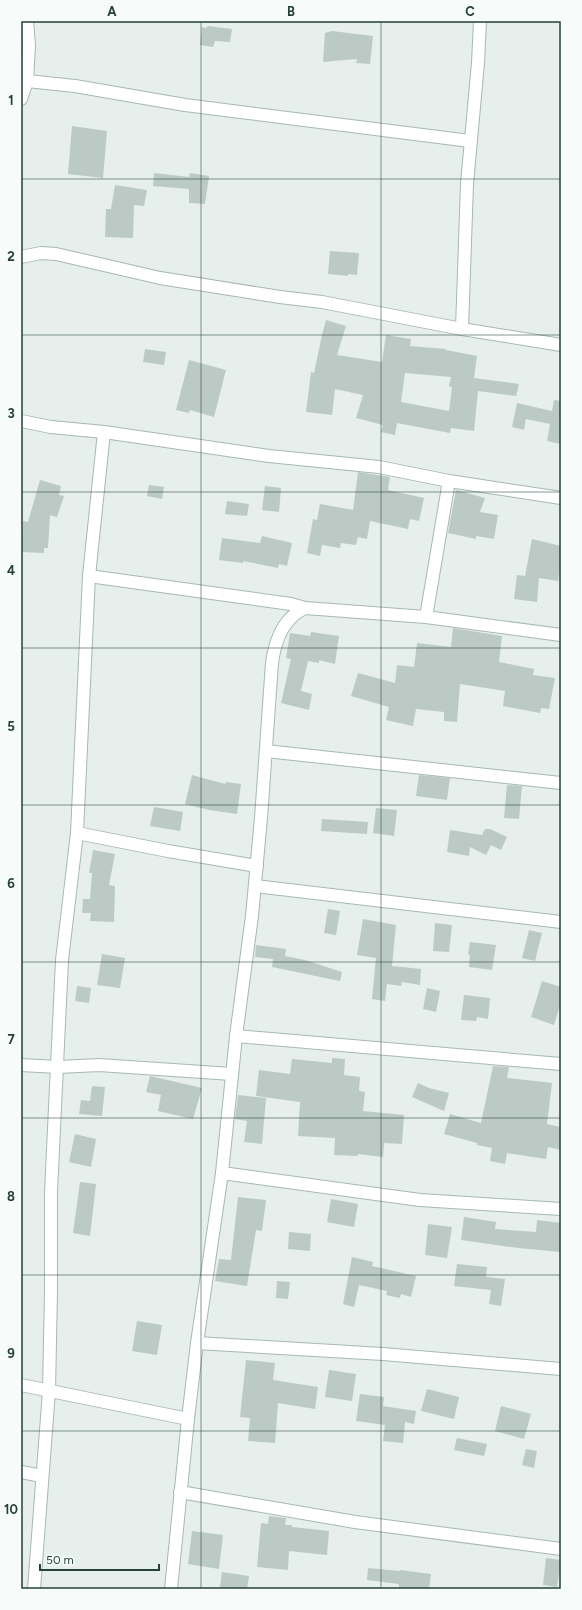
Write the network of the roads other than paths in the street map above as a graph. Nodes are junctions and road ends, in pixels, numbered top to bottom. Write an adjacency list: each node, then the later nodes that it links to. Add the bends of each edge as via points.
1 (27, 21): 3 (street)
2 (480, 21): 5 (street)
3 (27, 81): 4 (street); 5 (street, via 75,86 185,105)
4 (21, 98)
5 (470, 141): 7 (street)
6 (21, 257): 7 (street, via 41,253 56,254 160,278 280,298 322,302)
7 (462, 329): 8 (street)
8 (561, 345)
9 (21, 421): 10 (street, via 51,427)
10 (104, 432): 11 (street, via 269,456 379,467); 13 (street)
11 (449, 481): 12 (street); 15 (street)
12 (561, 498)
13 (89, 576): 14 (street); 19 (street)
14 (305, 608): 15 (street); 17 (street, via 289,619 276,643 272,663)
15 (426, 616): 16 (street)
16 (561, 635)
17 (266, 751): 18 (street); 20 (street)
18 (561, 783)
19 (77, 833): 20 (street); 26 (street, via 62,960)
20 (257, 866): 21 (street)
21 (255, 886): 22 (street); 23 (street)
22 (561, 922)
23 (236, 1036): 24 (street); 27 (street)
24 (561, 1064)
25 (21, 1065): 26 (street)
26 (58, 1067): 27 (street, via 99,1065); 33 (street, via 51,1192 52,1291)
27 (232, 1074): 28 (street)
28 (222, 1173): 29 (street, via 420,1200); 30 (street)
29 (561, 1209)
30 (197, 1343): 31 (street, via 383,1354); 34 (street)
31 (561, 1369)
32 (21, 1385): 33 (street)
33 (48, 1391): 34 (street); 36 (street)
34 (188, 1418): 37 (street)
35 (21, 1472): 36 (street)
36 (42, 1476): 39 (street)
37 (180, 1492): 38 (street, via 355,1522); 40 (street)
38 (561, 1549)
39 (34, 1589)
40 (171, 1589)

